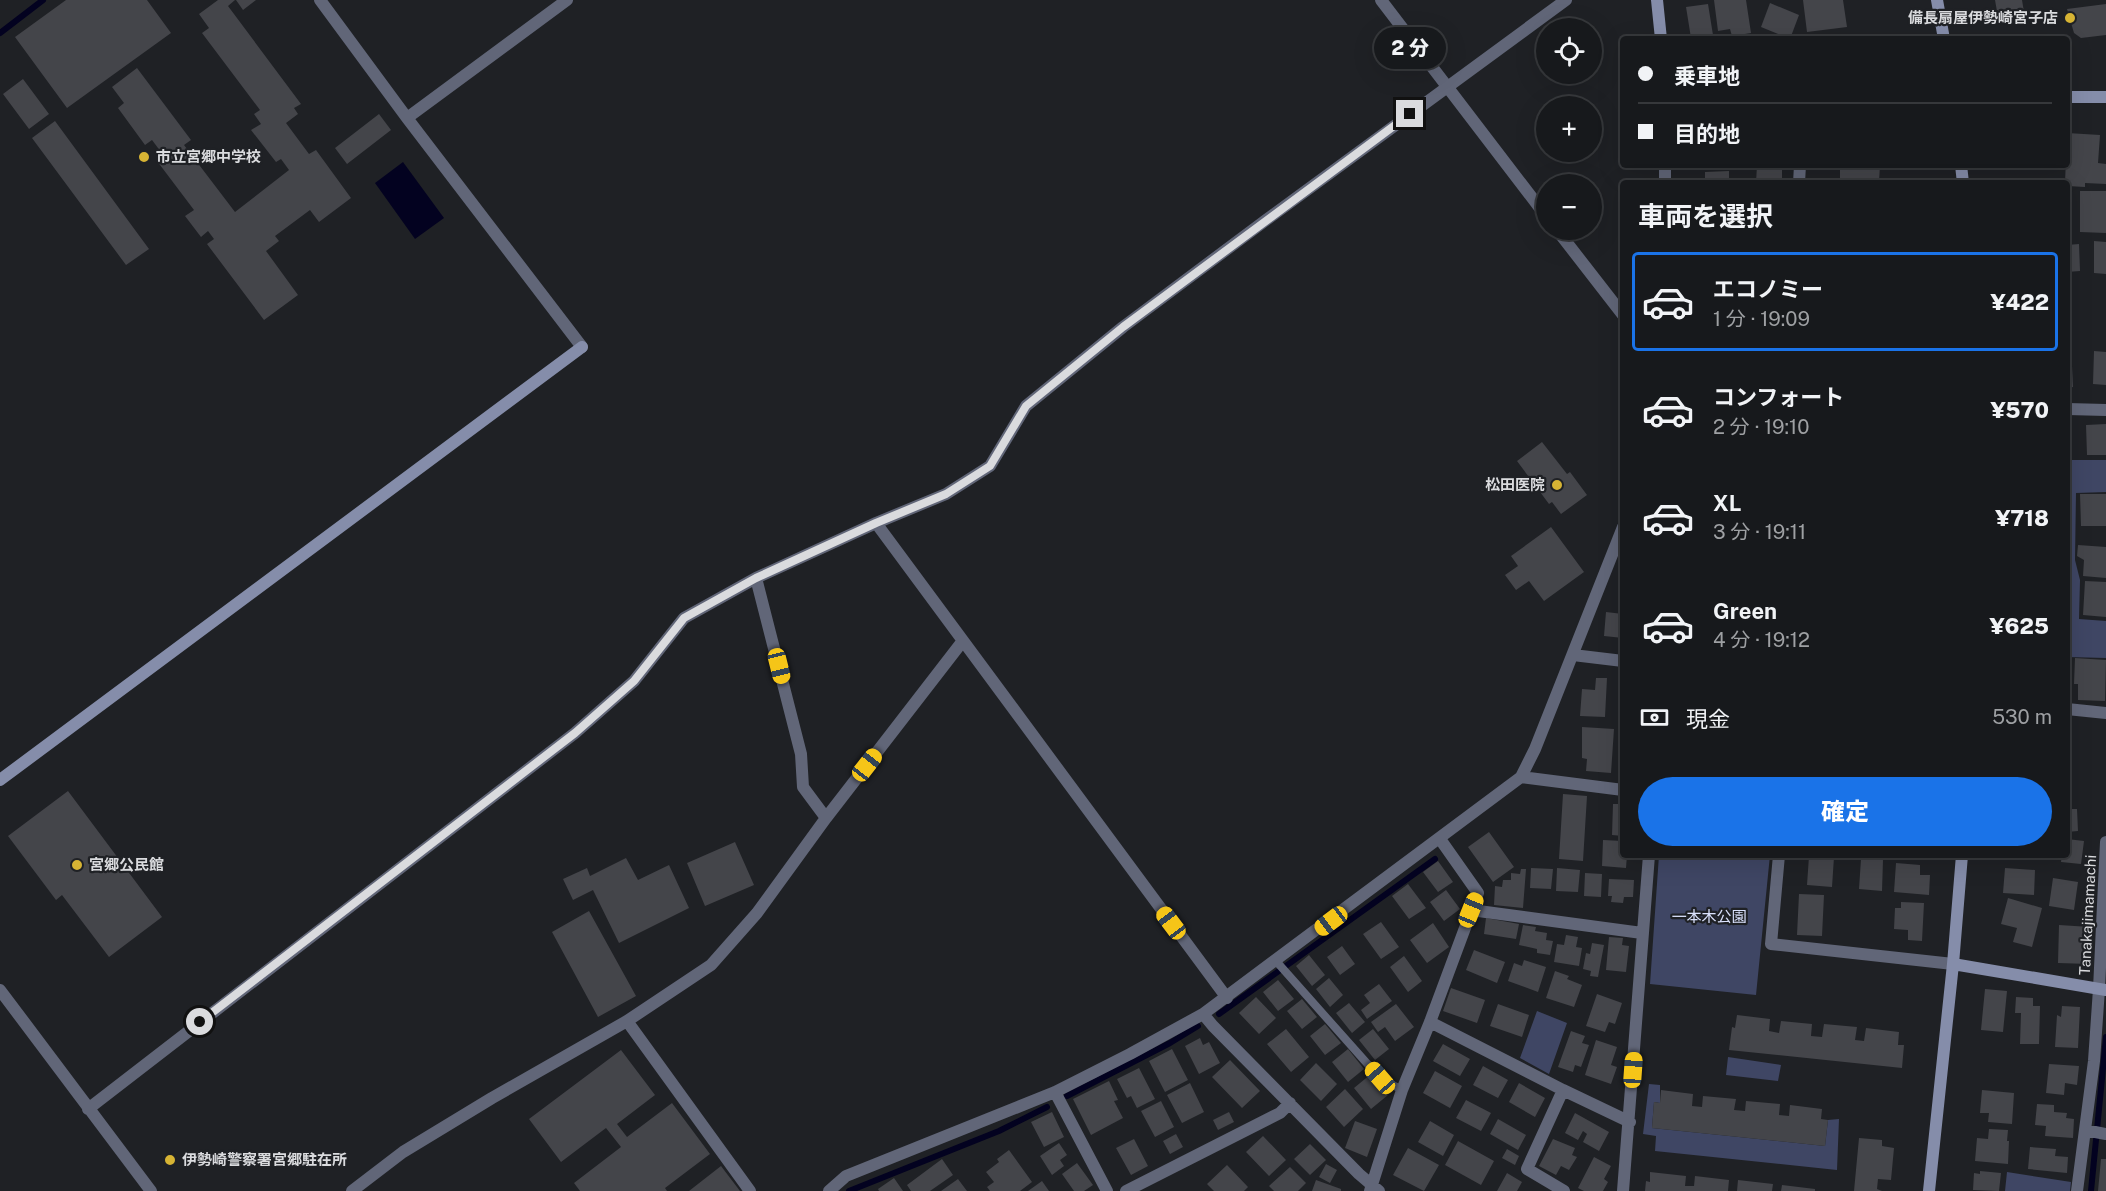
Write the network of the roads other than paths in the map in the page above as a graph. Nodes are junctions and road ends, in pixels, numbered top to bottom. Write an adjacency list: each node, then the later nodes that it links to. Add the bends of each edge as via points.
1 (320, 0): 12 (street)
2 (567, 0): 12 (street)
3 (1381, 0): 9 (street)
4 (1566, 0): 9 (street)
5 (1657, 0): 7 (street)
6 (1937, 0): 8 (street)
7 (1661, 36)
8 (1943, 36)
9 (1447, 87): 13 (street); 18 (street, via 1123,327 1026,406 990,466 946,494)
10 (2070, 97): 11 (street)
11 (2106, 97)
12 (407, 118): 27 (street, via 582,347)
13 (1536, 203)
14 (1565, 240): 15 (street)
15 (1620, 311)
16 (2070, 409): 17 (street)
17 (2106, 410)
18 (876, 523): 20 (street); 21 (street)
19 (1620, 535): 22 (street)
20 (756, 578): 29 (street, via 801,754 803,788); 50 (street, via 684,618 634,681 575,733)
21 (962, 642): 29 (street); 42 (street)
22 (1573, 655): 23 (street); 26 (street)
23 (1620, 661)
24 (2070, 709): 25 (street)
25 (2106, 713)
26 (1521, 777): 28 (street); 30 (street)
27 (0, 780)
28 (1620, 790)
29 (826, 818): 44 (street, via 757,913 711,965)
30 (1440, 839): 36 (street, via 1478,893); 38 (street)
31 (2106, 842): 32 (street, Tanakajimamachi)
32 (2106, 851): 40 (street, Tanakajimamachi)
33 (1649, 858): 37 (street)
34 (1779, 858): 39 (street, via 1771,944)
35 (1962, 858): 39 (street)
36 (1471, 910): 37 (street); 45 (street)
37 (1642, 933): 51 (street)
38 (1276, 961): 42 (street); 46 (lane, via 1380,1078)
39 (1953, 964): 40 (street); 63 (street)
40 (2103, 989): 52 (street, Tanakajimamachi)
41 (0, 990): 50 (street)
42 (1227, 998): 43 (street)
43 (1203, 1014): 48 (street); 49 (street)
44 (627, 1021): 56 (street, via 403,1152); 57 (street)
45 (1430, 1022): 46 (street); 47 (street)
46 (1402, 1090): 54 (street)
47 (1563, 1090): 51 (street); 61 (street, via 1527,1169)
48 (1055, 1092): 58 (street, via 846,1176); 59 (street)
49 (1290, 1103): 54 (street); 60 (street, via 1280,1113)
50 (88, 1109): 55 (street)
51 (1629, 1122): 62 (street)
52 (2085, 1130): 53 (street); 64 (street, Tanakajimamachi)
53 (2106, 1134)
54 (1374, 1189)
55 (151, 1191)
56 (352, 1191)
57 (750, 1191)
58 (829, 1191)
59 (1107, 1191)
60 (1126, 1191)
61 (1564, 1191)
62 (1623, 1191)
63 (1929, 1191)
64 (2077, 1191)

